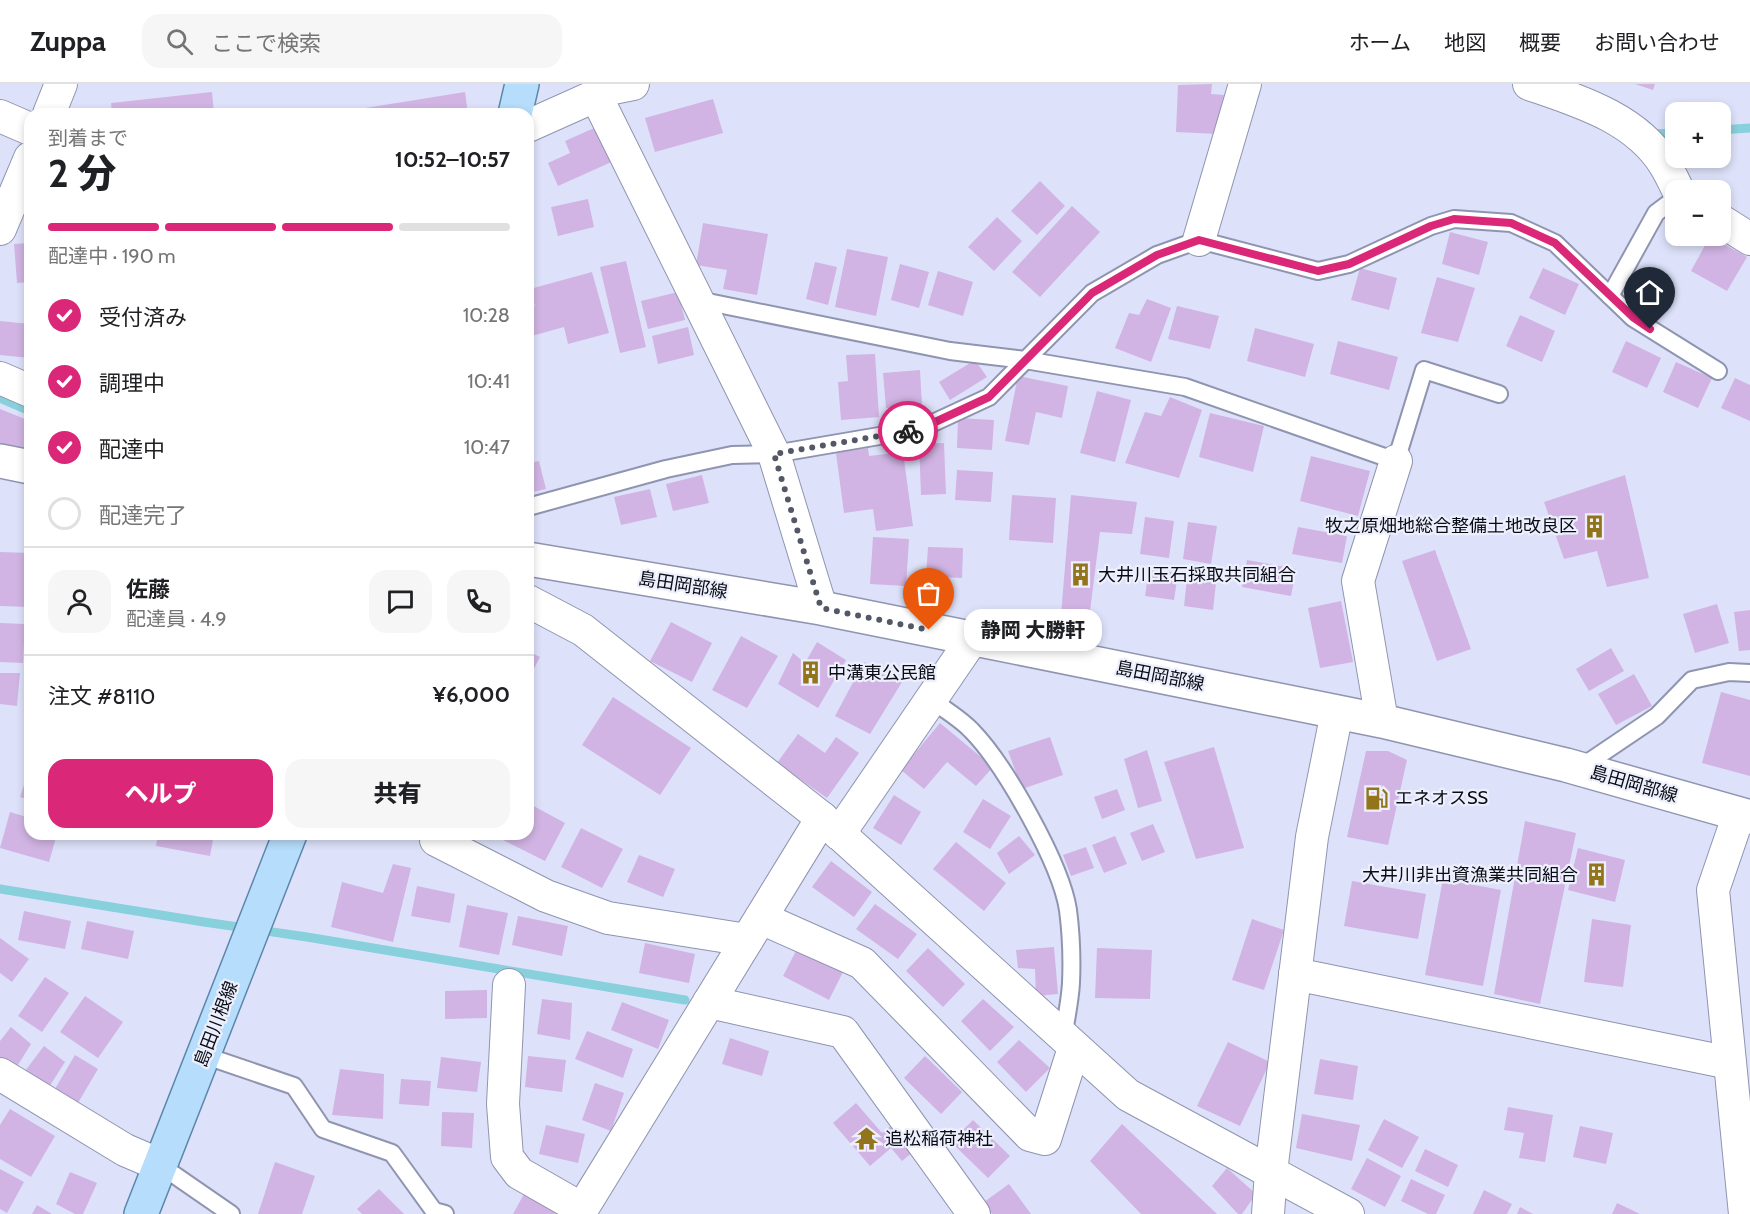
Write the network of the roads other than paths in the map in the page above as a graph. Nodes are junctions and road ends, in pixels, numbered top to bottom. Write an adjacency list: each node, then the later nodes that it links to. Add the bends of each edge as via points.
1 (61, 84): 8 (street)
2 (522, 84): 9 (main road)
3 (633, 84): 7 (street)
4 (1245, 84): 19 (street)
5 (1529, 84): 6 (street)
6 (1573, 91): 14 (street, via 1639,135)
7 (596, 96): 11 (street); 21 (street)
8 (51, 108)
9 (516, 108)
10 (0, 116): 12 (street)
11 (534, 123)
12 (24, 126)
13 (24, 172): 17 (street)
14 (1673, 180)
15 (1665, 206): 20 (lane, via 1656,213)
16 (1731, 227): 18 (street)
17 (0, 229)
18 (1750, 239)
19 (1199, 240): 20 (lane, via 1318,271 1349,264 1454,219 1511,223 1555,243); 22 (lane, via 1157,255 1092,293)
20 (1610, 296): 23 (lane, via 1634,318)
21 (698, 300): 22 (lane, via 950,351); 27 (street)
22 (1025, 360): 27 (lane, via 989,397 920,429); 29 (lane, via 1185,387)
23 (1718, 371)
24 (0, 378): 25 (street)
25 (24, 388)
26 (1499, 394): 29 (lane, via 1424,370)
27 (774, 454): 31 (lane, via 732,455 666,469); 34 (street)
28 (0, 461): 30 (main road)
29 (1396, 461): 39 (street, via 1358,581)
30 (24, 466)
31 (534, 505)
32 (534, 560): 34 (main road, 島田岡部線)
33 (534, 604): 42 (street, via 583,630)
34 (821, 608): 35 (main road, 島田岡部線)
35 (973, 638): 37 (street); 38 (main road, 島田岡部線)
36 (1750, 673): 40 (lane, via 1729,672 1692,680 1657,716)
37 (932, 700): 42 (street); 49 (lane, via 971,729 996,759 1056,871 1068,909)
38 (1337, 712): 39 (main road, 島田岡部線); 46 (street, via 1312,837)
39 (1382, 721): 40 (main road, 島田岡部線)
40 (1580, 769): 41 (main road, 島田岡部線)
41 (1744, 815): 51 (street, via 1713,890)
42 (830, 826): 45 (street); 49 (street)
43 (288, 840): 50 (main road, 島田川根線)
44 (436, 840): 45 (street, via 546,896 609,918)
45 (754, 929): 48 (street); 49 (street, via 862,963 1030,1135 1045,1139)
46 (1295, 974): 51 (street); 54 (street)
47 (509, 985): 55 (street, via 502,1104 507,1157 519,1173)
48 (709, 1002): 55 (street); 59 (street, via 843,1032)
49 (1068, 1043): 54 (street, via 1128,1095)
50 (204, 1055): 53 (main road, 島田川根線); 58 (lane, via 294,1086 323,1129 392,1153 434,1211)
51 (1730, 1063): 62 (street)
52 (0, 1074): 53 (street, via 125,1150)
53 (160, 1165): 56 (main road, 島田川根線); 57 (lane)
54 (1271, 1172): 60 (street); 61 (street)
55 (580, 1212)
56 (141, 1214)
57 (231, 1214)
58 (445, 1214)
59 (974, 1214)
60 (1268, 1214)
61 (1348, 1214)
62 (1745, 1214)

